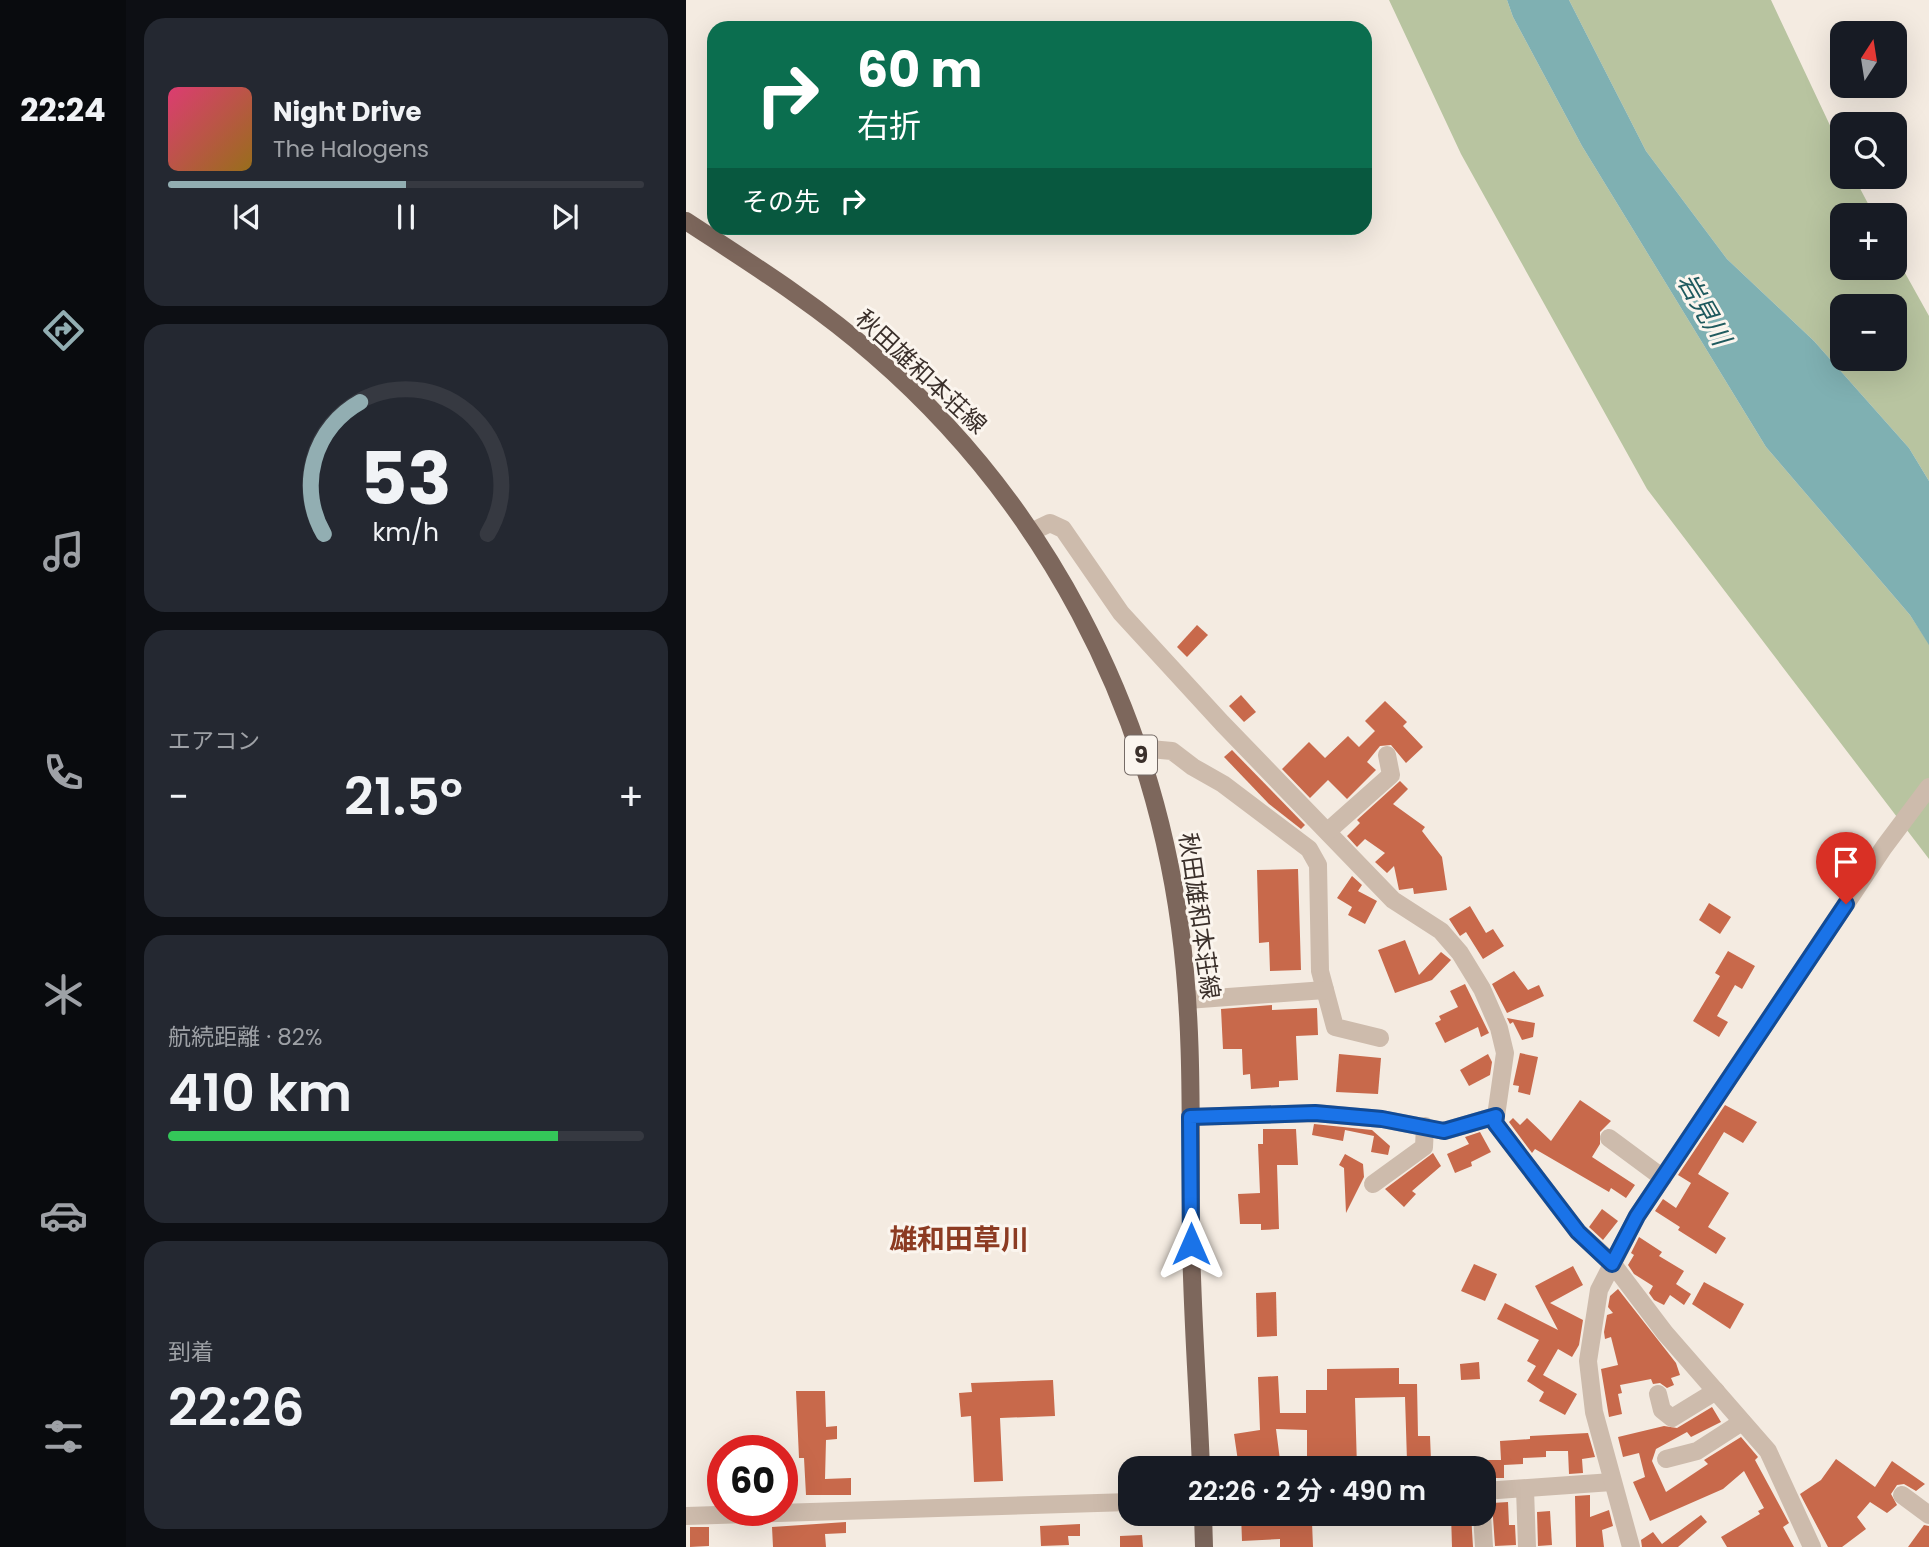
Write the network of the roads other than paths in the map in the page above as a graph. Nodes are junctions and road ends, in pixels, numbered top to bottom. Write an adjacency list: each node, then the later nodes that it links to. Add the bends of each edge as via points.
1 (686, 221): 3 (main road, 秋田雄和本荘線 / 9)
2 (707, 235): 4 (main road, 秋田雄和本荘線 / 9, via 783,285 873,354 945,422)
3 (707, 235)
4 (1031, 533): 5 (main road, 秋田雄和本荘線 / 9, via 1087,622); 8 (street, via 1050,523 1063,529 1121,613)
5 (1139, 748): 9 (street, via 1172,751 1223,783 1309,849 1318,865 1320,971); 10 (main road, 秋田雄和本荘線 / 9, via 1169,852)
6 (1387, 755): 8 (street, via 1391,775)
7 (1929, 787): 16 (street)
8 (1328, 831): 12 (street, via 1393,900 1441,931 1482,989 1504,1053)
9 (1325, 990): 10 (street); 11 (street, via 1335,1027)
10 (1187, 1000): 13 (main road, 秋田雄和本荘線 / 9)
11 (1380, 1038)
12 (1496, 1116): 14 (street, via 1444,1131); 18 (street, via 1495,1123 1578,1232)
13 (1190, 1117): 14 (street, via 1315,1113); 22 (main road, 秋田雄和本荘線 / 9)
14 (1425, 1126): 17 (street, via 1424,1147)
15 (1609, 1138): 16 (street)
16 (1663, 1178): 18 (street)
17 (1373, 1184)
18 (1612, 1264): 19 (street); 24 (street, via 1600,1290 1588,1361 1594,1412)
19 (1716, 1391): 20 (street, via 1672,1418 1662,1410); 21 (street)
20 (1658, 1394)
21 (1742, 1422): 23 (street, via 1697,1451); 37 (street, via 1768,1451)
22 (1200, 1456)
23 (1667, 1460)
24 (1612, 1482): 25 (street); 36 (street)
25 (1525, 1489): 26 (street); 35 (street)
26 (1496, 1490)
27 (1902, 1495): 29 (street)
28 (1118, 1502): 30 (street)
29 (1929, 1515)
30 (686, 1516)
31 (1203, 1526): 33 (main road)
32 (1483, 1526): 34 (street)
33 (1204, 1547)
34 (1484, 1547)
35 (1527, 1547)
36 (1630, 1547)
37 (1812, 1547)

